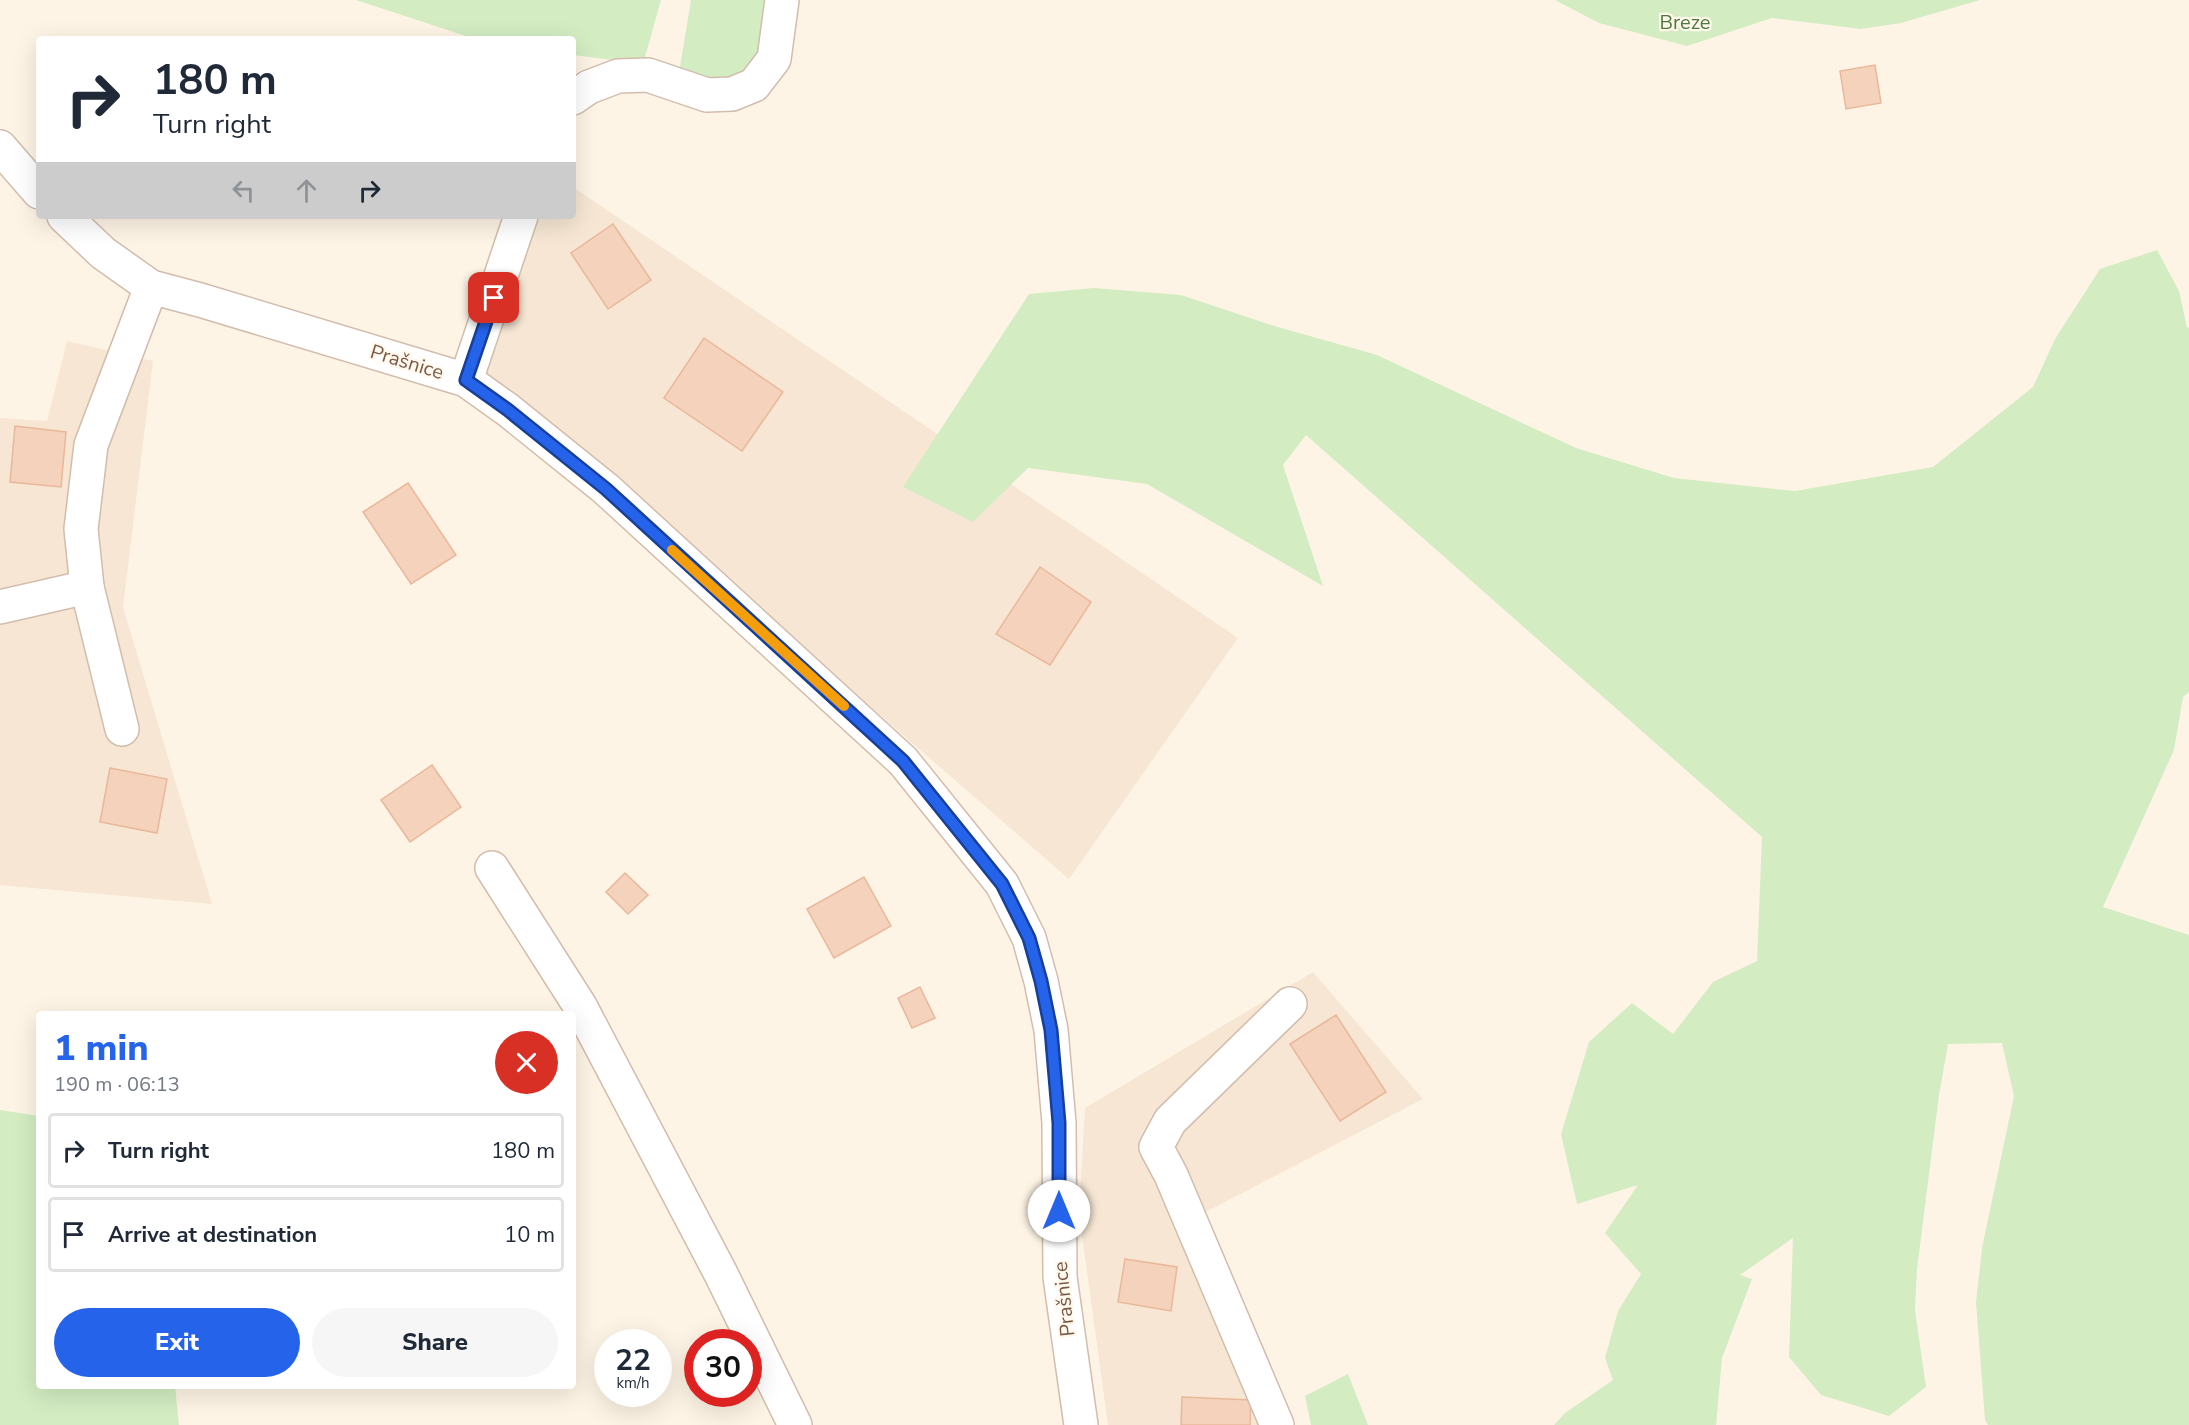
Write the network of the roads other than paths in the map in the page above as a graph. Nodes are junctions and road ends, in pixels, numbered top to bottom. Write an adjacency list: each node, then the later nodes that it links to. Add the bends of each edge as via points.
1 (782, 0): 2 (street, via 774,59 754,85 732,94 707,95 648,75 618,76)
2 (576, 96)
3 (0, 147): 4 (street)
4 (36, 189)
5 (67, 219): 7 (street, Prašnice, via 103,253)
6 (520, 219): 8 (street)
7 (151, 287): 8 (street, Prašnice); 9 (street, via 92,445 81,529)
8 (466, 380): 15 (street, Prašnice, via 606,489 903,761 1002,884 1029,938 1051,1030 1059,1123 1060,1276)
9 (87, 587): 10 (street); 11 (street)
10 (0, 607)
11 (122, 729)
12 (492, 868): 14 (street, via 580,1006 721,1274)
13 (1290, 1004): 16 (street, via 1170,1121 1156,1147)
14 (795, 1425)
15 (1081, 1425)
16 (1277, 1425)

